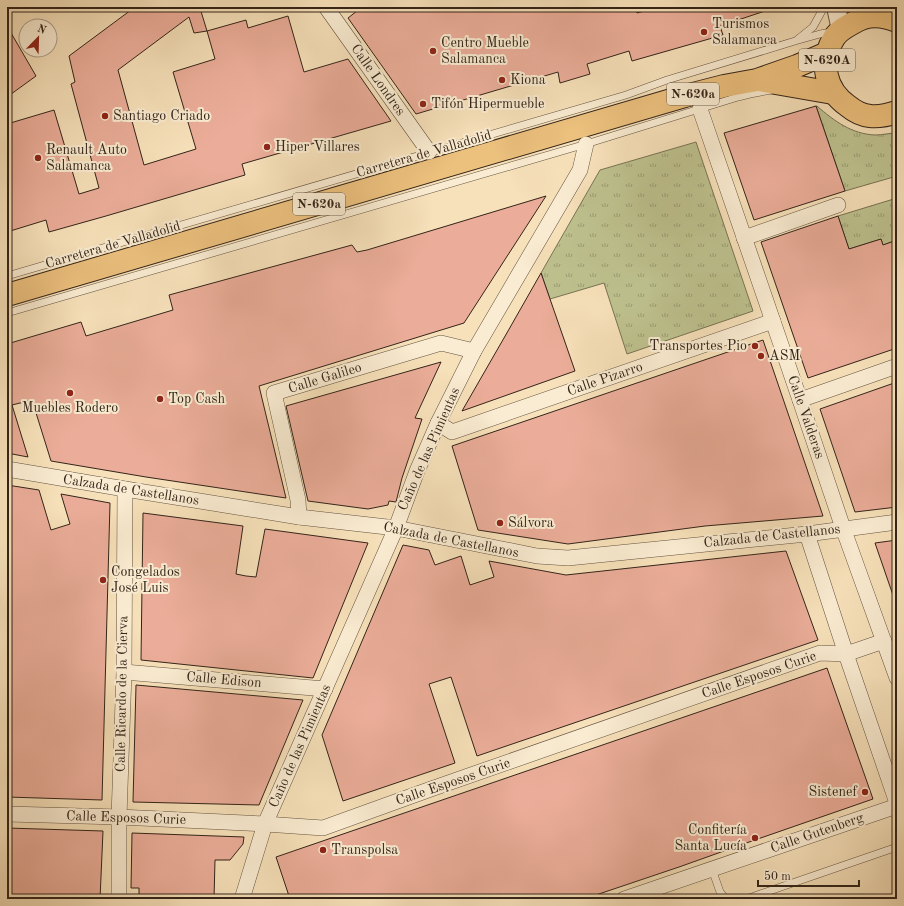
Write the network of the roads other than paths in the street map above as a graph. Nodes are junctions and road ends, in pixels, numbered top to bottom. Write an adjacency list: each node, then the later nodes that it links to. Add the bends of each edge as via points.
1 (326, 7): 14 (street, Calle Londres)
2 (824, 7): 6 (lane, via 813,27)
3 (836, 7): 5 (street)
4 (883, 13): 5 (highway, N-620A, via 858,20)
5 (841, 30): 6 (lane, Carretera de Valladolid); 7 (highway, N-620A)
6 (795, 42): 14 (lane, Carretera de Valladolid, via 667,80 626,95)
7 (827, 53): 8 (highway, Carretera de Valladolid / N-620a); 10 (highway, N-620A, via 826,69)
8 (757, 80): 9 (highway, Carretera de Valladolid / N-620a); 18 (highway, Carretera de Valladolid / N-620a, via 685,96)
9 (795, 86): 10 (highway, Carretera de Valladolid / N-620a); 11 (lane, Carretera de Valladolid, via 750,94)
10 (833, 93): 12 (highway, N-620A, via 855,112 869,116 884,116)
11 (700, 110): 13 (lane, Carretera de Valladolid); 16 (street, Calle Valderas)
12 (897, 112)
13 (586, 144): 19 (lane, Carretera de Valladolid); 21 (street, Caño de las Pimientas, via 580,170)
14 (429, 152): 17 (lane, Carretera de Valladolid)
15 (838, 205): 16 (street)
16 (744, 238): 20 (street, Calle Valderas)
17 (7, 276)
18 (7, 295)
19 (7, 313)
20 (773, 321): 23 (street, Calle Valderas); 24 (street, Calle Pizarro, via 452,432)
21 (474, 351): 24 (street, Caño de las Pimientas); 27 (street, Calle Galileo, via 441,344 274,393 298,500)
22 (897, 366): 23 (street)
23 (800, 400): 30 (street, Calle Valderas)
24 (438, 423): 29 (street, Caño de las Pimientas)
25 (7, 469): 26 (street, Calzada de Castellanos)
26 (125, 489): 27 (street, Calzada de Castellanos); 34 (street, Calle Ricardo de la Cierva)
27 (299, 517): 29 (street, Calzada de Castellanos)
28 (897, 522): 30 (street, Calzada de Castellanos)
29 (396, 528): 31 (street, Calzada de Castellanos, via 537,556 568,558); 36 (street, Caño de las Pimientas)
30 (843, 528): 31 (street, Calzada de Castellanos); 32 (street, Calle Valderas)
31 (806, 534): 33 (street)
32 (884, 641): 33 (street, Calle Esposos Curie); 35 (street, Calle Valderas)
33 (846, 654): 37 (street); 41 (street, Calle Esposos Curie, via 820,653 323,828)
34 (124, 672): 36 (street, Calle Edison); 40 (street, Calle Ricardo de la Cierva)
35 (897, 678)
36 (325, 689): 41 (street, Caño de las Pimientas)
37 (897, 803)
38 (897, 806): 43 (street, Calle Gutenberg)
39 (7, 814): 40 (street, Calle Esposos Curie)
40 (118, 817): 41 (street, Calle Esposos Curie); 44 (street, Calle Ricardo de la Cierva)
41 (265, 824): 45 (street, Caño de las Pimientas)
42 (897, 847): 48 (lane)
43 (712, 869): 46 (street, Calle Gutenberg); 47 (lane, via 720,892)
44 (119, 899)
45 (242, 899)
46 (624, 899)
47 (726, 899)
48 (746, 899)

